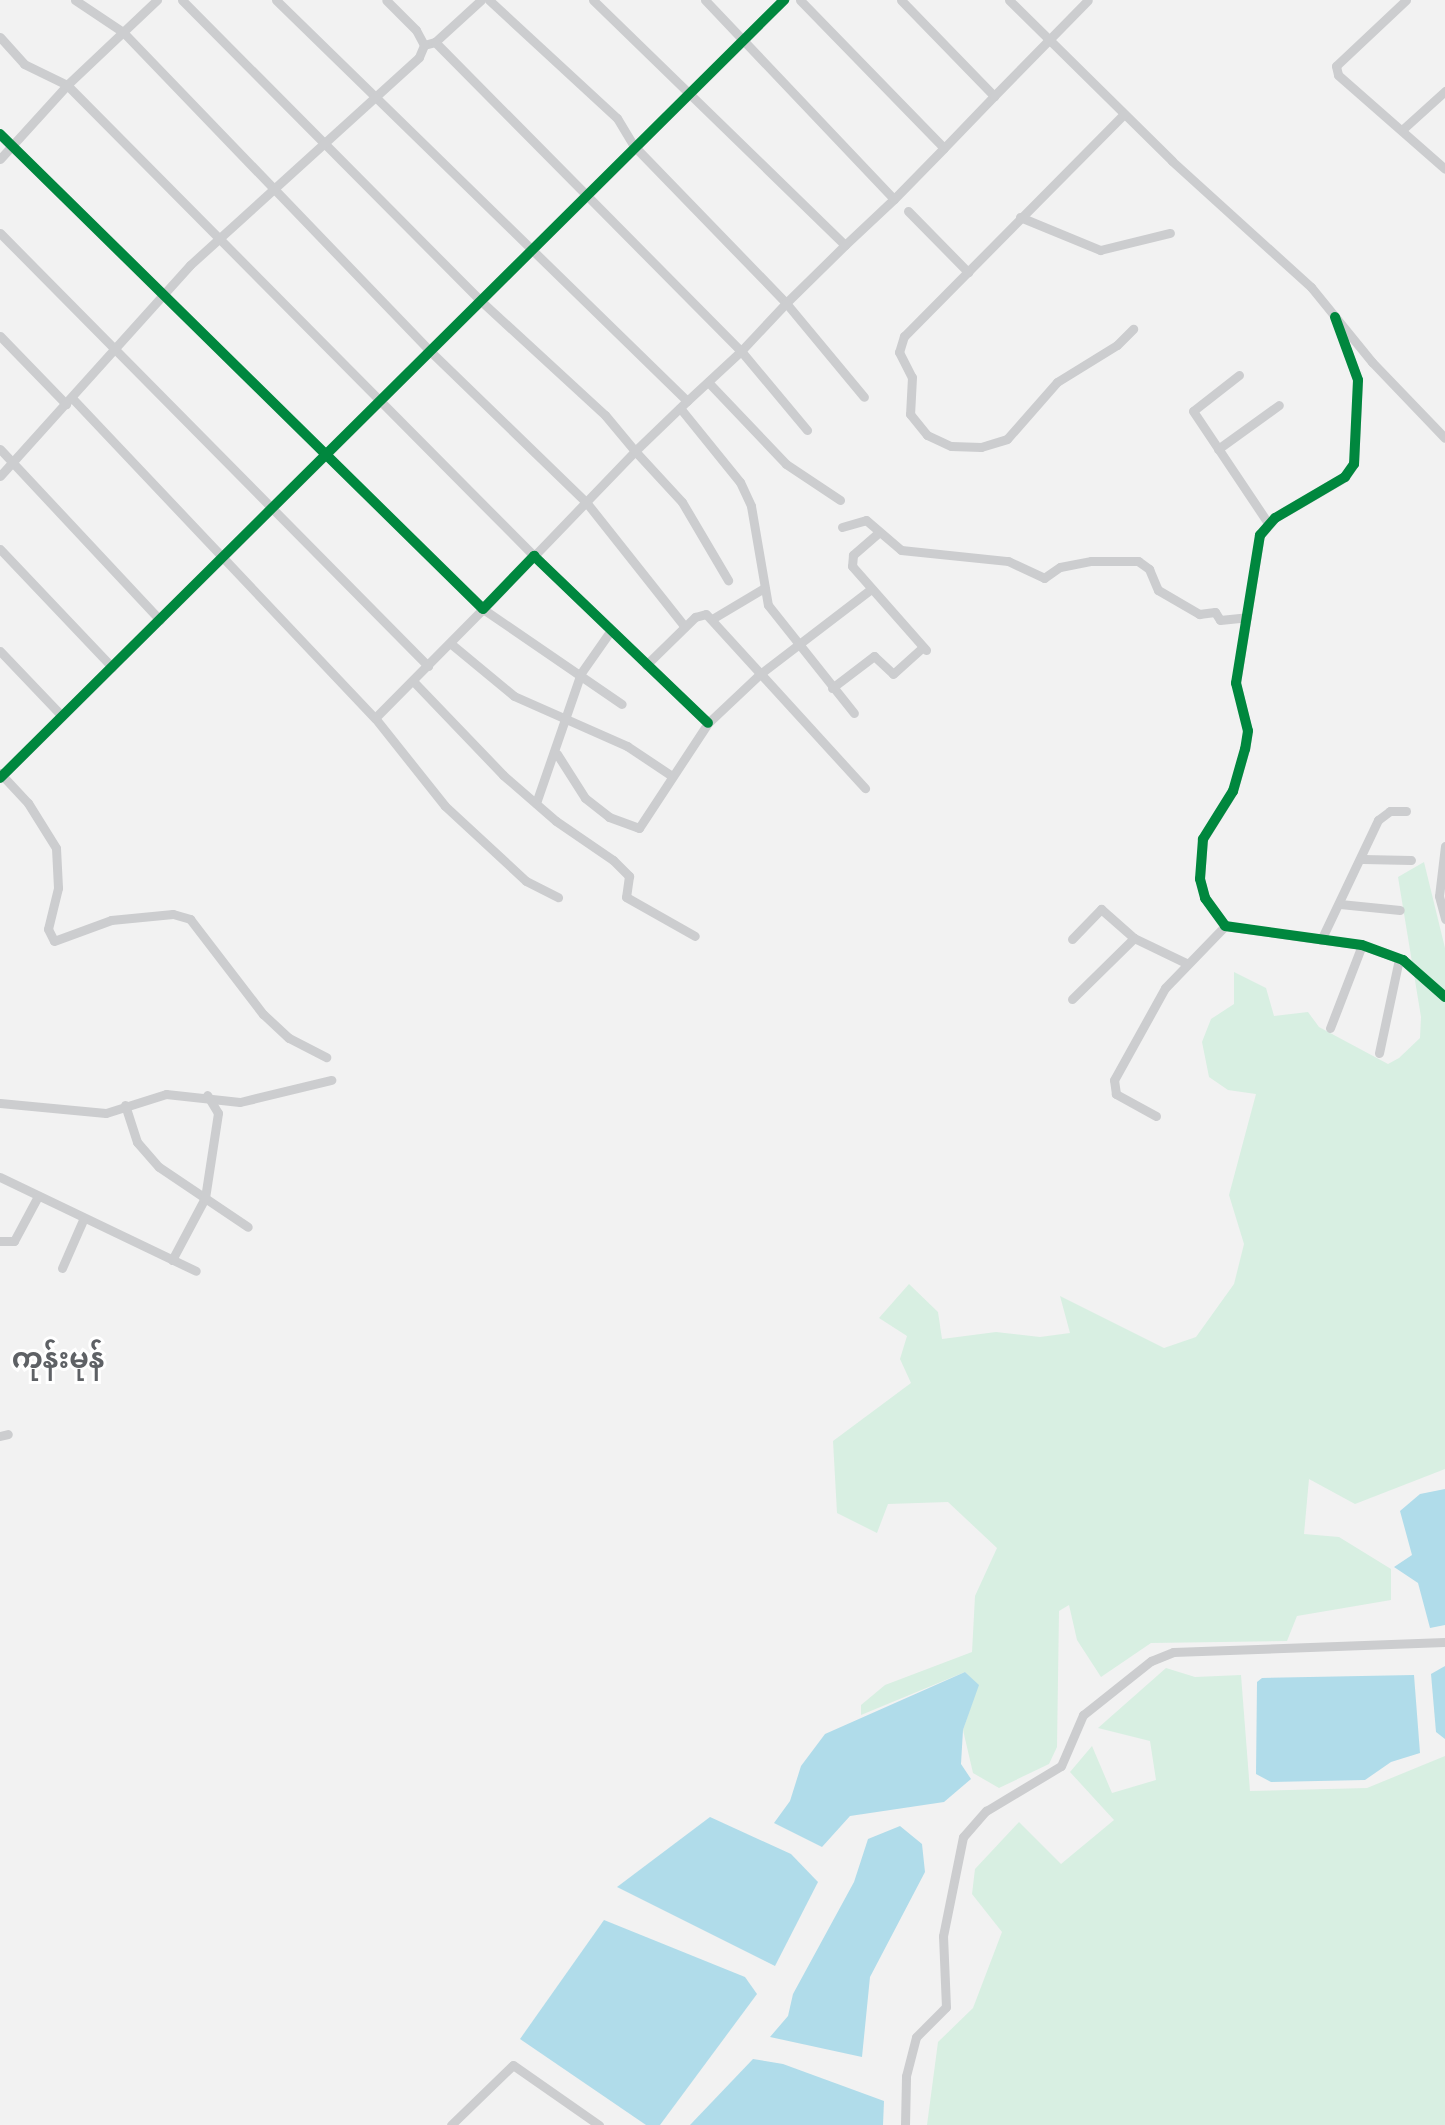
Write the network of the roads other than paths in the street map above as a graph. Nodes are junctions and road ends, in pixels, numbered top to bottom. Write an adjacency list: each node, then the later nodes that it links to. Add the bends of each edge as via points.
1 (75, 0): 16 (street)
2 (157, 0): 16 (street)
3 (182, 0): 29 (street)
4 (276, 0): 24 (street)
5 (386, 0): 20 (street)
6 (481, 0): 20 (street)
7 (489, 0): 31 (street, via 565,65 617,118)
8 (593, 0): 23 (street)
9 (705, 0): 18 (street)
10 (784, 0): 18 (street)
11 (800, 0): 32 (street)
12 (901, 0): 25 (street)
13 (1009, 0): 19 (street)
14 (1088, 0): 19 (street)
15 (1406, 0): 27 (street, via 1336,66 1338,75)
16 (123, 32): 21 (street); 35 (street)
17 (0, 37): 21 (street, via 24,64)
18 (745, 40): 23 (street); 37 (street)
19 (1049, 40): 25 (street); 26 (street)
20 (430, 44): 24 (street); 36 (street)
21 (67, 85): 30 (street); 42 (street)
22 (1445, 91): 27 (street)
23 (693, 93): 31 (street); 43 (street)
24 (377, 95): 29 (street); 44 (street)
25 (994, 96): 32 (street)
26 (1124, 114): 39 (street); 49 (street, via 1311,287)
27 (1403, 129): 34 (street)
28 (0, 134): 30 (street)
29 (321, 144): 35 (street); 47 (street)
30 (13, 145): 33 (street); 46 (street)
31 (634, 146): 36 (street); 48 (street)
32 (944, 148): 37 (street)
33 (0, 159)
34 (1445, 169)
35 (270, 188): 42 (street); 54 (street)
36 (590, 195): 44 (street); 53 (street)
37 (894, 199): 43 (street)
38 (908, 211): 45 (street)
39 (1020, 217): 41 (street, via 1100,250); 45 (street)
40 (0, 233): 52 (street)
41 (1170, 233)
42 (218, 239): 46 (street); 59 (street)
43 (845, 245): 48 (street)
44 (533, 252): 47 (street); 60 (street)
45 (968, 272): 50 (street, via 899,344 912,377 910,414 927,435 951,446 981,447 1007,439 1057,382 1109,351)
46 (162, 293): 52 (street); 67 (street)
47 (482, 302): 54 (street); 66 (street, via 605,415)
48 (786, 303): 53 (street); 57 (street)
49 (1335, 317): 63 (street); 73 (street, via 1358,380 1354,464 1345,477)
50 (1133, 329)
51 (0, 336): 58 (street)
52 (114, 351): 58 (street); 72 (street)
53 (741, 351): 56 (street); 62 (street)
54 (431, 352): 59 (street); 71 (street)
55 (1239, 375): 65 (street, via 1194,407)
56 (708, 382): 60 (street); 70 (street, via 786,464)
57 (864, 397)
58 (69, 401): 68 (street); 78 (street)
59 (378, 403): 67 (street); 77 (street)
60 (684, 404): 66 (street); 80 (street, via 751,506)
61 (1279, 405): 65 (street)
62 (807, 430)
63 (1445, 438)
64 (0, 449): 68 (street)
65 (1218, 449): 73 (street)
66 (635, 451): 71 (street); 79 (street, via 682,502)
67 (326, 455): 72 (street); 82 (street)
68 (14, 463): 69 (street); 85 (street)
69 (0, 476)
70 (840, 500)
71 (586, 502): 77 (street); 86 (street)
72 (273, 508): 78 (street); 92 (street)
73 (1268, 523): 83 (street, via 1257,548)
74 (842, 527): 75 (street, via 866,520)
75 (877, 534): 81 (street, via 850,561); 83 (street, via 901,550 1008,561 1044,578 1060,567 1091,561 1138,561 1149,569 1158,590 1199,614 1215,612 1220,620)
76 (0, 549): 93 (street)
77 (534, 556): 82 (street); 87 (street)
78 (222, 558): 85 (street); 101 (street)
79 (728, 580)
80 (764, 588): 84 (street); 89 (street, via 768,605)
81 (870, 590): 89 (street); 97 (street, via 925,649 893,674 874,656)
82 (483, 609): 88 (street); 94 (street)
83 (1247, 617): 117 (street, via 1236,683 1248,731 1245,749 1233,791 1203,839 1205,898)
84 (712, 619): 86 (street, via 699,614); 95 (street)
85 (160, 620): 93 (street)
86 (685, 627): 91 (street)
87 (609, 633): 91 (street); 94 (street)
88 (450, 643): 92 (street); 102 (street, via 514,696)
89 (796, 645): 95 (street); 97 (street)
90 (0, 651): 100 (street)
91 (646, 665): 103 (street)
92 (428, 666): 96 (street)
93 (112, 667): 100 (street)
94 (581, 673): 98 (street); 102 (street)
95 (760, 674): 103 (street); 107 (street)
96 (413, 681): 101 (street); 108 (street)
97 (832, 688): 99 (street)
98 (622, 704)
99 (854, 713)
100 (62, 716): 105 (street)
101 (375, 718): 113 (street, via 445,806 526,881)
102 (565, 722): 104 (street); 106 (street, via 627,746)
103 (708, 723): 106 (street)
104 (557, 754): 106 (street, via 585,798 633,829 644,825); 108 (street)
105 (1, 776): 129 (street, via 28,803 56,848 58,888 48,929 54,941 111,920 173,914 190,919 263,1014 289,1038)
106 (672, 776)
107 (865, 788)
108 (536, 803): 118 (street, via 629,876 626,897)
109 (1406, 811): 111 (street, via 1382,815)
110 (1445, 846): 116 (street, via 1439,896)
111 (1363, 859): 112 (street); 114 (street)
112 (1411, 860)
113 (558, 897)
114 (1340, 904): 115 (street); 121 (street)
115 (1400, 910)
116 (1445, 919)
117 (1225, 926): 121 (street); 124 (street)
118 (695, 936)
119 (1134, 938): 120 (street, via 1101,909); 124 (street); 126 (street)
120 (1072, 939)
121 (1321, 940): 122 (street)
122 (1362, 945): 123 (street); 127 (street)
123 (1399, 959): 125 (street); 128 (street)
124 (1186, 963): 134 (street, via 1150,1012 1112,1087)
125 (1445, 997)
126 (1072, 999)
127 (1330, 1028)
128 (1379, 1053)
129 (326, 1057)
130 (331, 1080): 131 (street, via 240,1102)
131 (207, 1095): 133 (street, via 166,1094); 137 (street, via 218,1113)
132 (0, 1103): 133 (street, via 95,1112)
133 (125, 1105): 137 (street, via 137,1142 150,1158)
134 (1156, 1116)
135 (0, 1177): 136 (street)
136 (37, 1198): 138 (street); 140 (street, via 14,1241)
137 (205, 1198): 139 (street); 141 (street)
138 (83, 1220): 141 (street); 142 (street)
139 (248, 1227)
140 (0, 1241)
141 (172, 1260): 143 (street)
142 (62, 1268)
143 (196, 1271)
144 (1445, 1642): 147 (street, via 1173,1652 1151,1661 1083,1715 1061,1766 986,1811 963,1837 943,1936 946,2007 916,2037 906,2076)
145 (451, 2125): 146 (street, via 513,2065)
146 (599, 2125)
147 (905, 2125)

